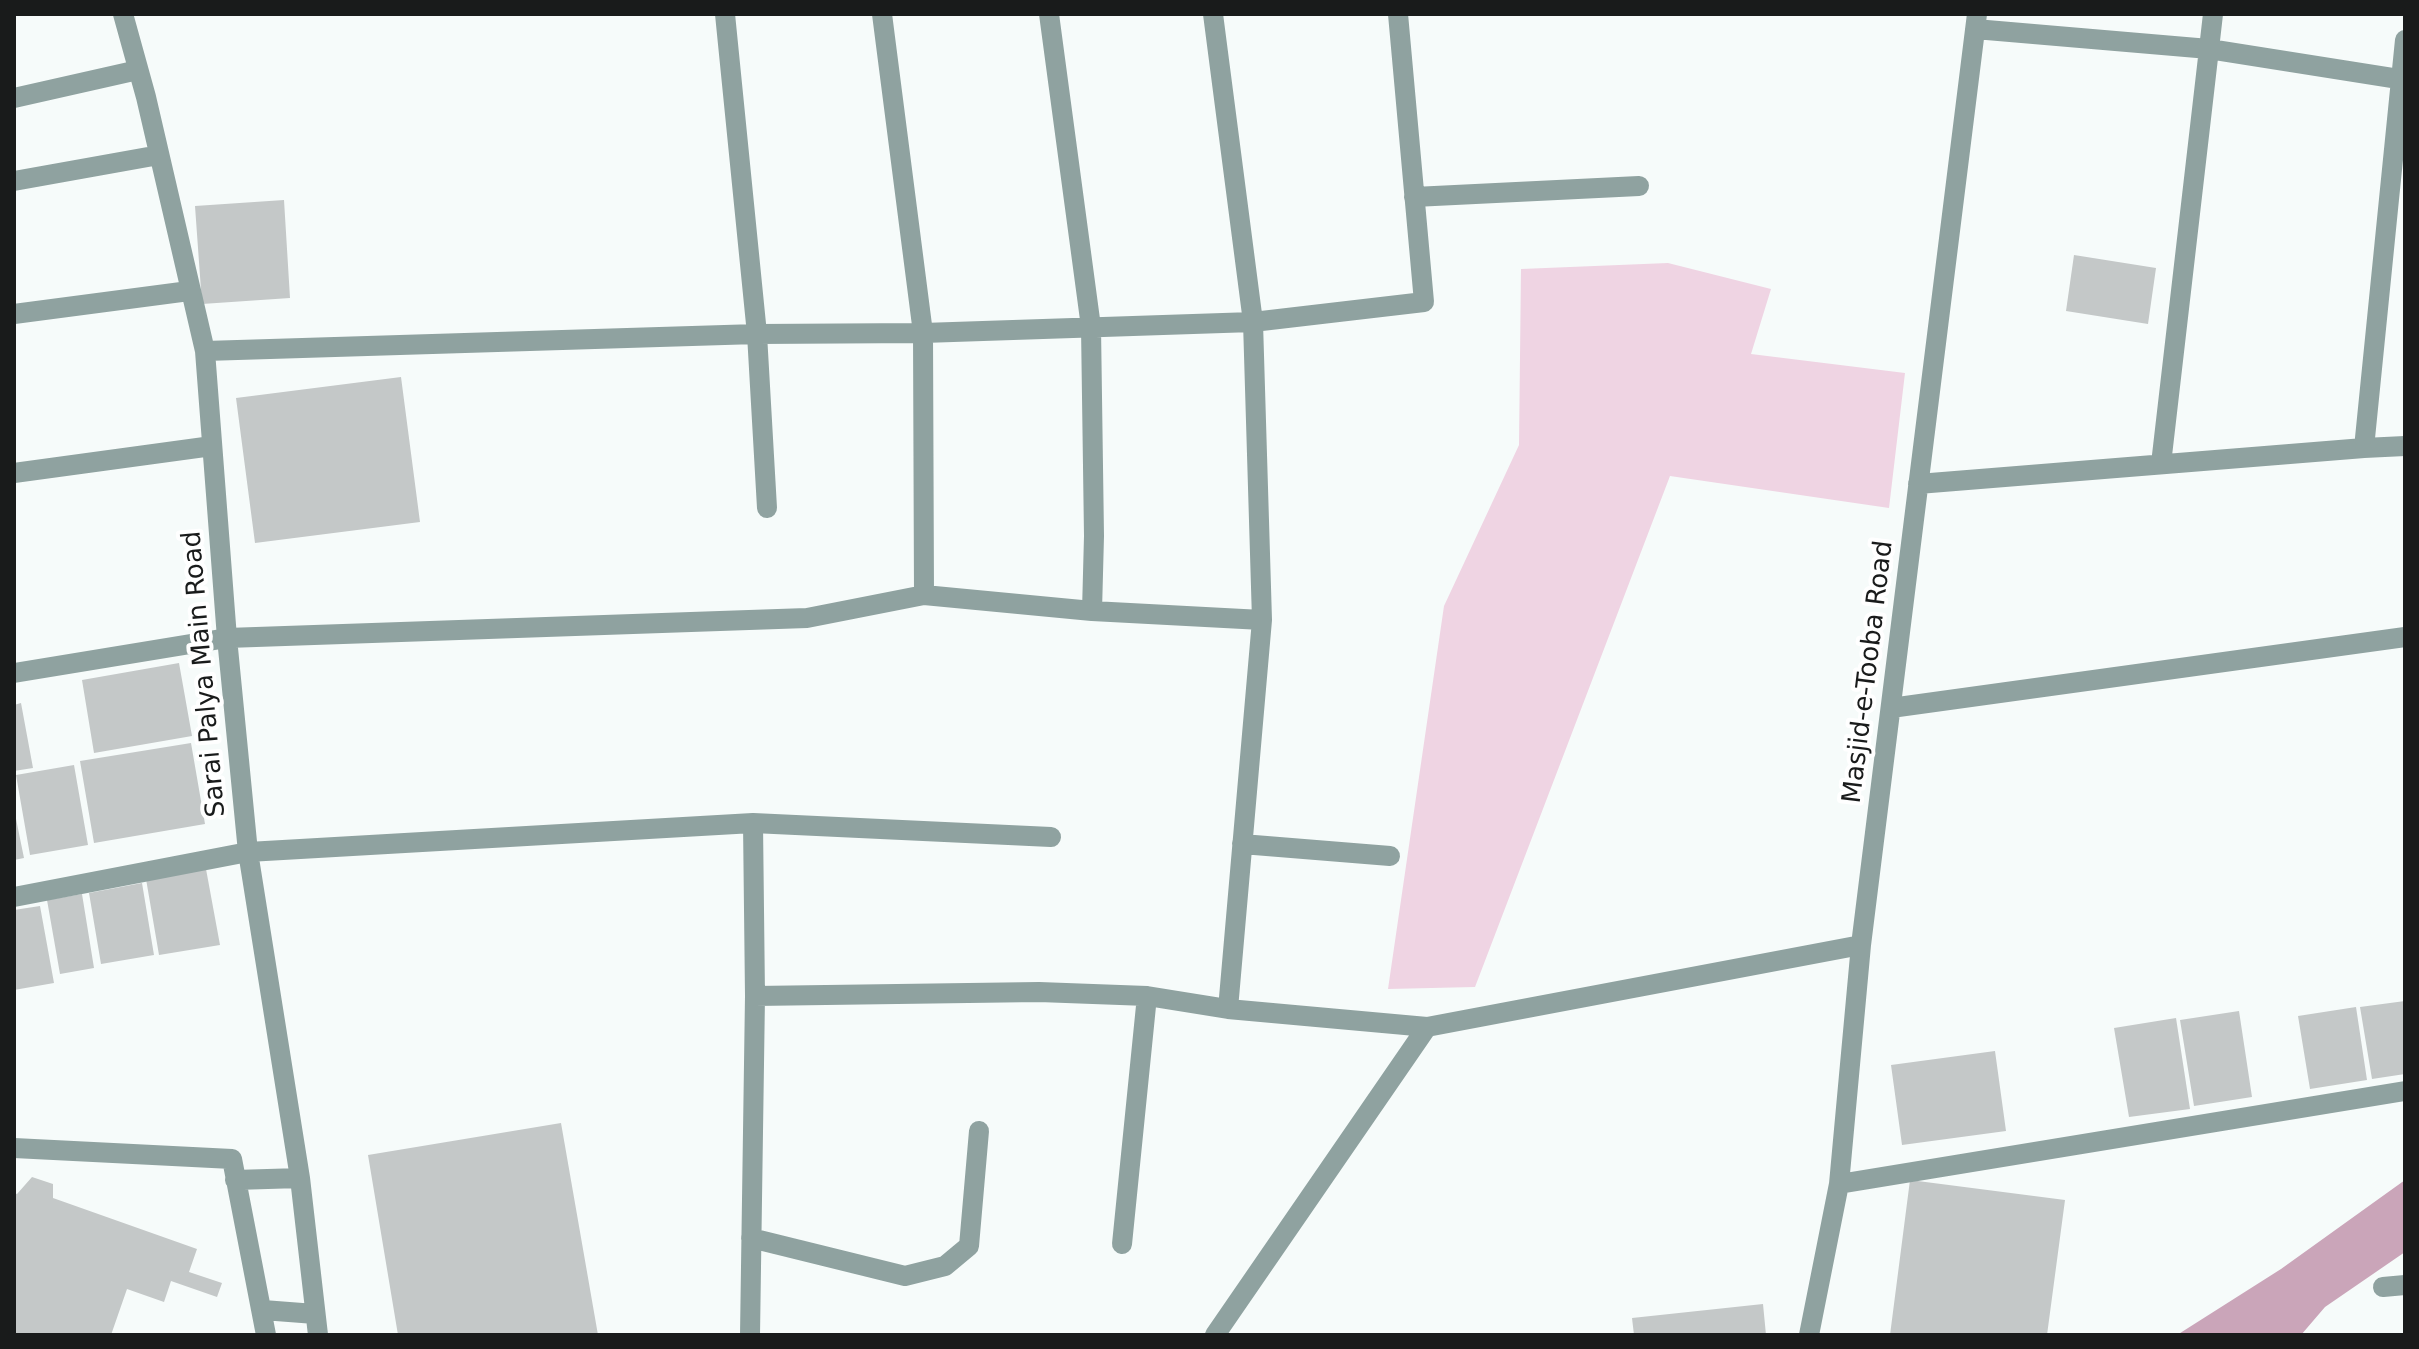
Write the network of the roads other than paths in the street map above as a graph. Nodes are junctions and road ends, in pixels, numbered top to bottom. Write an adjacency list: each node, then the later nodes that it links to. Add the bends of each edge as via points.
1 (123, 14): 11 (street, Sarai Palya Main Road)
2 (725, 14): 23 (street)
3 (882, 14): 22 (street)
4 (1049, 14): 21 (street)
5 (1213, 14): 20 (street)
6 (1398, 14): 17 (street)
7 (2213, 14): 10 (street)
8 (1976, 22): 10 (street); 30 (street, Masjid-e-Tooba Road)
9 (2405, 40): 12 (street)
10 (2209, 49): 12 (street); 28 (street)
11 (138, 70): 13 (street); 14 (street, Sarai Palya Main Road)
12 (2402, 80): 27 (street)
13 (14, 98)
14 (159, 155): 15 (street); 18 (street, Sarai Palya Main Road)
15 (14, 181)
16 (1639, 186): 17 (street)
17 (1414, 197): 20 (street, via 1424,302)
18 (189, 291): 19 (street); 24 (street, Sarai Palya Main Road)
19 (14, 314)
20 (1253, 322): 21 (street); 34 (street)
21 (1091, 327): 22 (street); 33 (street)
22 (923, 333): 23 (street); 32 (street)
23 (757, 334): 24 (street); 31 (street)
24 (205, 351): 25 (street, Sarai Palya Main Road)
25 (212, 446): 29 (street); 36 (street, Sarai Palya Main Road)
26 (2405, 446): 27 (street)
27 (2364, 448): 28 (street)
28 (2161, 464): 30 (street)
29 (14, 473)
30 (1918, 484): 38 (street, Masjid-e-Tooba Road)
31 (767, 508)
32 (924, 595): 33 (street); 36 (street, via 807,618)
33 (1092, 611): 34 (street)
34 (1262, 620): 41 (street)
35 (2405, 637): 38 (street)
36 (227, 638): 37 (street); 42 (street, Sarai Palya Main Road)
37 (14, 673)
38 (1891, 708): 45 (street, Masjid-e-Tooba Road)
39 (753, 823): 40 (street); 42 (street); 46 (street)
40 (1051, 837)
41 (1242, 844): 43 (street); 48 (street)
42 (248, 852): 44 (street); 53 (street, Sarai Palya Main Road)
43 (1390, 856)
44 (14, 897)
45 (1861, 945): 49 (street); 55 (street, Masjid-e-Tooba Road)
46 (755, 996): 47 (street); 56 (street)
47 (1147, 996): 48 (street); 57 (street)
48 (1228, 1009): 49 (street)
49 (1427, 1027): 64 (street)
50 (2405, 1091): 55 (street)
51 (979, 1131): 56 (street, via 969,1246 945,1266 905,1276)
52 (14, 1148): 54 (street, via 232,1159)
53 (300, 1178): 54 (street); 61 (street, Sarai Palya Main Road)
54 (235, 1180): 60 (street)
55 (1839, 1184): 65 (street, Masjid-e-Tooba Road)
56 (751, 1238): 63 (street)
57 (1122, 1244)
58 (2405, 1285): 59 (street)
59 (2383, 1287)
60 (263, 1310): 61 (street); 62 (street)
61 (316, 1325)
62 (266, 1335)
63 (750, 1335)
64 (1215, 1335)
65 (1809, 1335)

